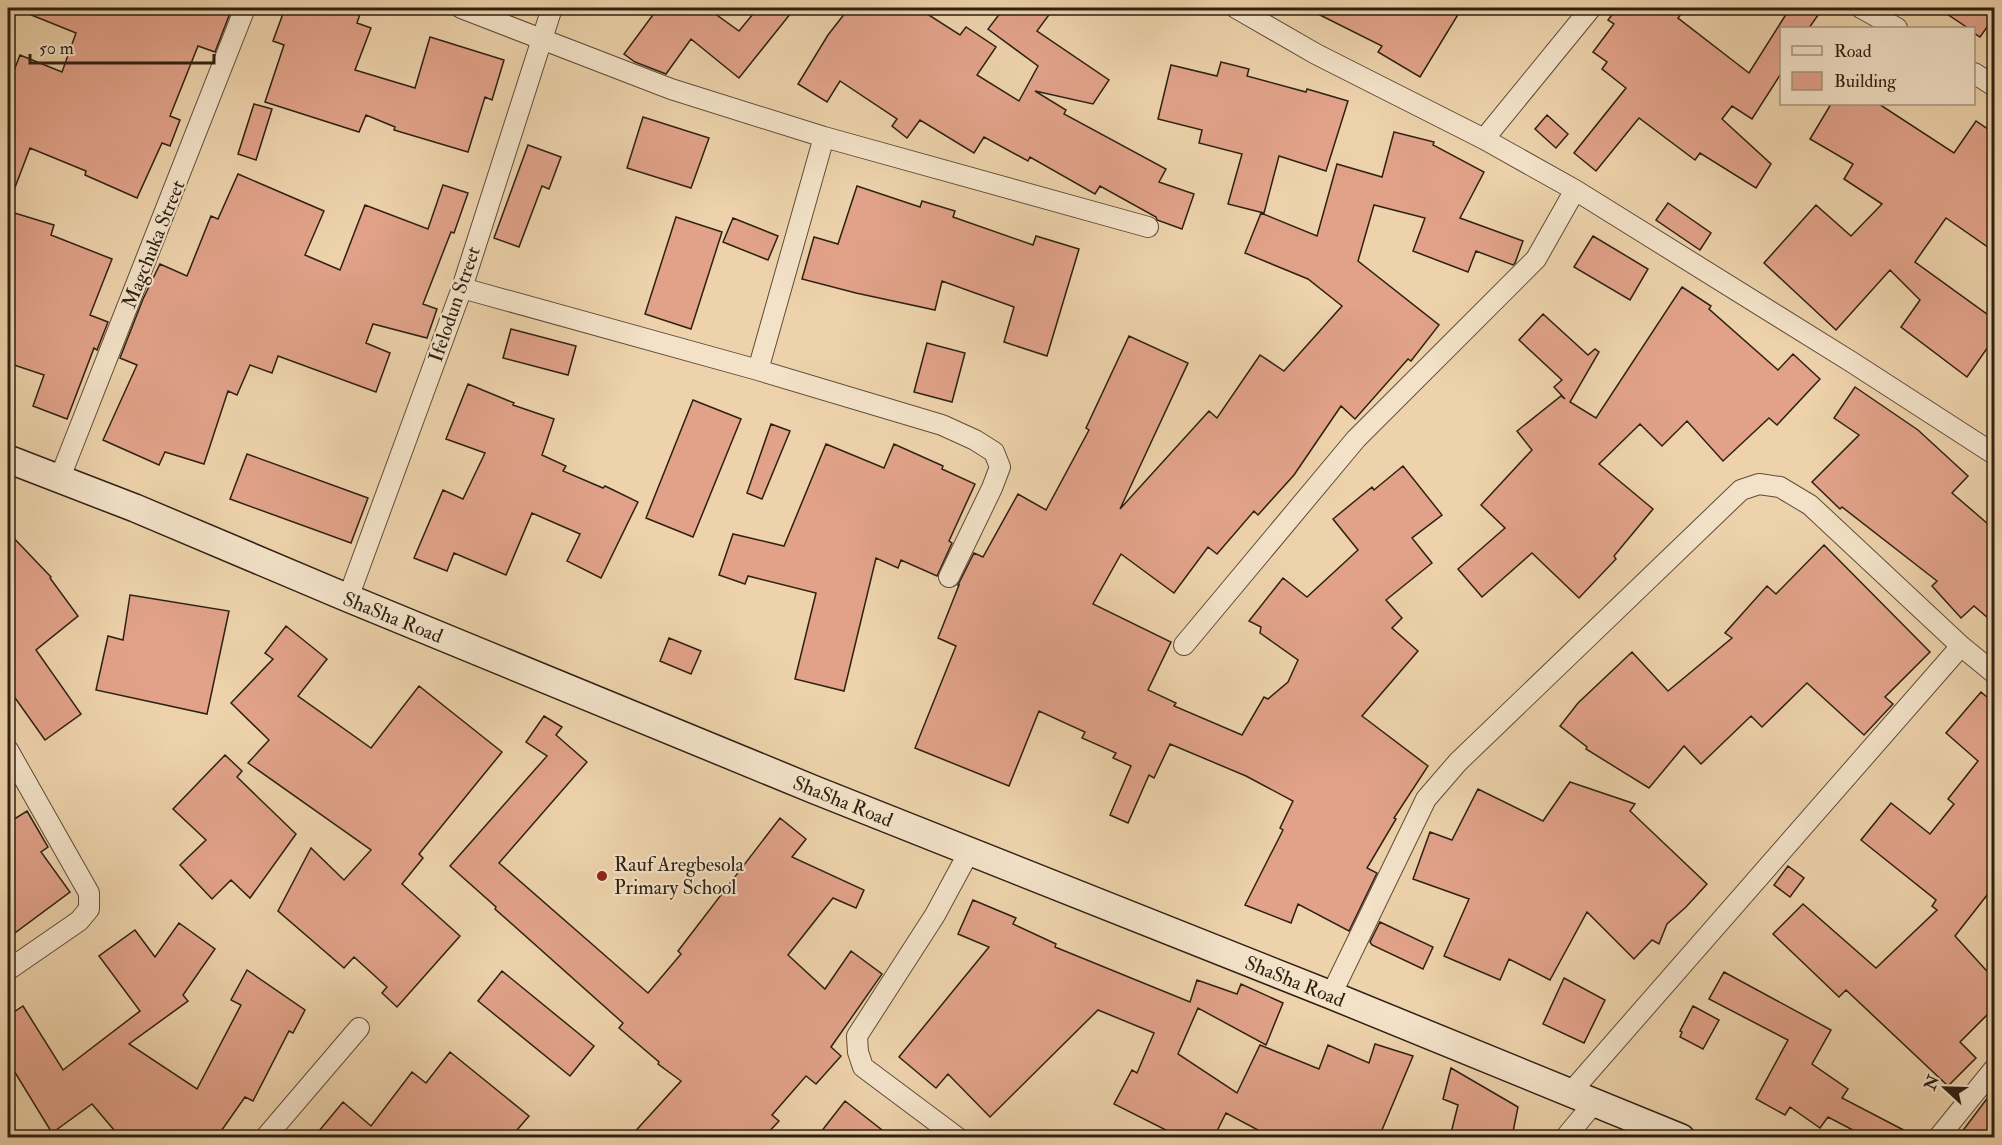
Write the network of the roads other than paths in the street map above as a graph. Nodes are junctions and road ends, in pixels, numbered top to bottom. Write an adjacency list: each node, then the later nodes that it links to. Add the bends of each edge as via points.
1 (245, 8): 19 (street, Magchuka Street)
2 (460, 8): 8 (street)
3 (552, 8): 8 (street, Ifelodun Street)
4 (1236, 8): 12 (street, via 1316,54)
5 (1591, 8): 12 (street)
6 (1861, 8): 7 (street)
7 (1895, 27)
8 (541, 40): 11 (street, via 671,89); 15 (street, Ifelodun Street)
9 (1975, 75): 10 (street)
10 (1995, 86)
11 (824, 137): 14 (street); 16 (street)
12 (1484, 139): 13 (street)
13 (1575, 190): 17 (street); 22 (street, via 1536,259 1356,439)
14 (1148, 227)
15 (462, 288): 16 (street); 21 (street, Ifelodun Street)
16 (758, 370): 20 (street, via 942,425 994,452 1000,467)
17 (1995, 454)
18 (8, 459): 19 (street, ShaSha Road)
19 (59, 480): 21 (street, ShaSha Road)
20 (949, 577)
21 (348, 598): 26 (street, ShaSha Road)
22 (1184, 645)
23 (1960, 646): 24 (street); 28 (street, via 1810,505 1780,487 1759,484 1741,490 1458,762 1426,799); 31 (street)
24 (1995, 673)
25 (8, 750): 27 (street, via 89,893 89,909 79,921)
26 (969, 852): 28 (street, ShaSha Road); 33 (street, via 935,915 857,1036 863,1067)
27 (8, 970)
28 (1331, 995): 31 (street, ShaSha Road)
29 (358, 1028): 32 (street)
30 (1995, 1069): 36 (street)
31 (1582, 1097): 34 (street); 35 (street, ShaSha Road)
32 (265, 1137)
33 (958, 1137)
34 (1565, 1137)
35 (1681, 1137)
36 (1938, 1137)

